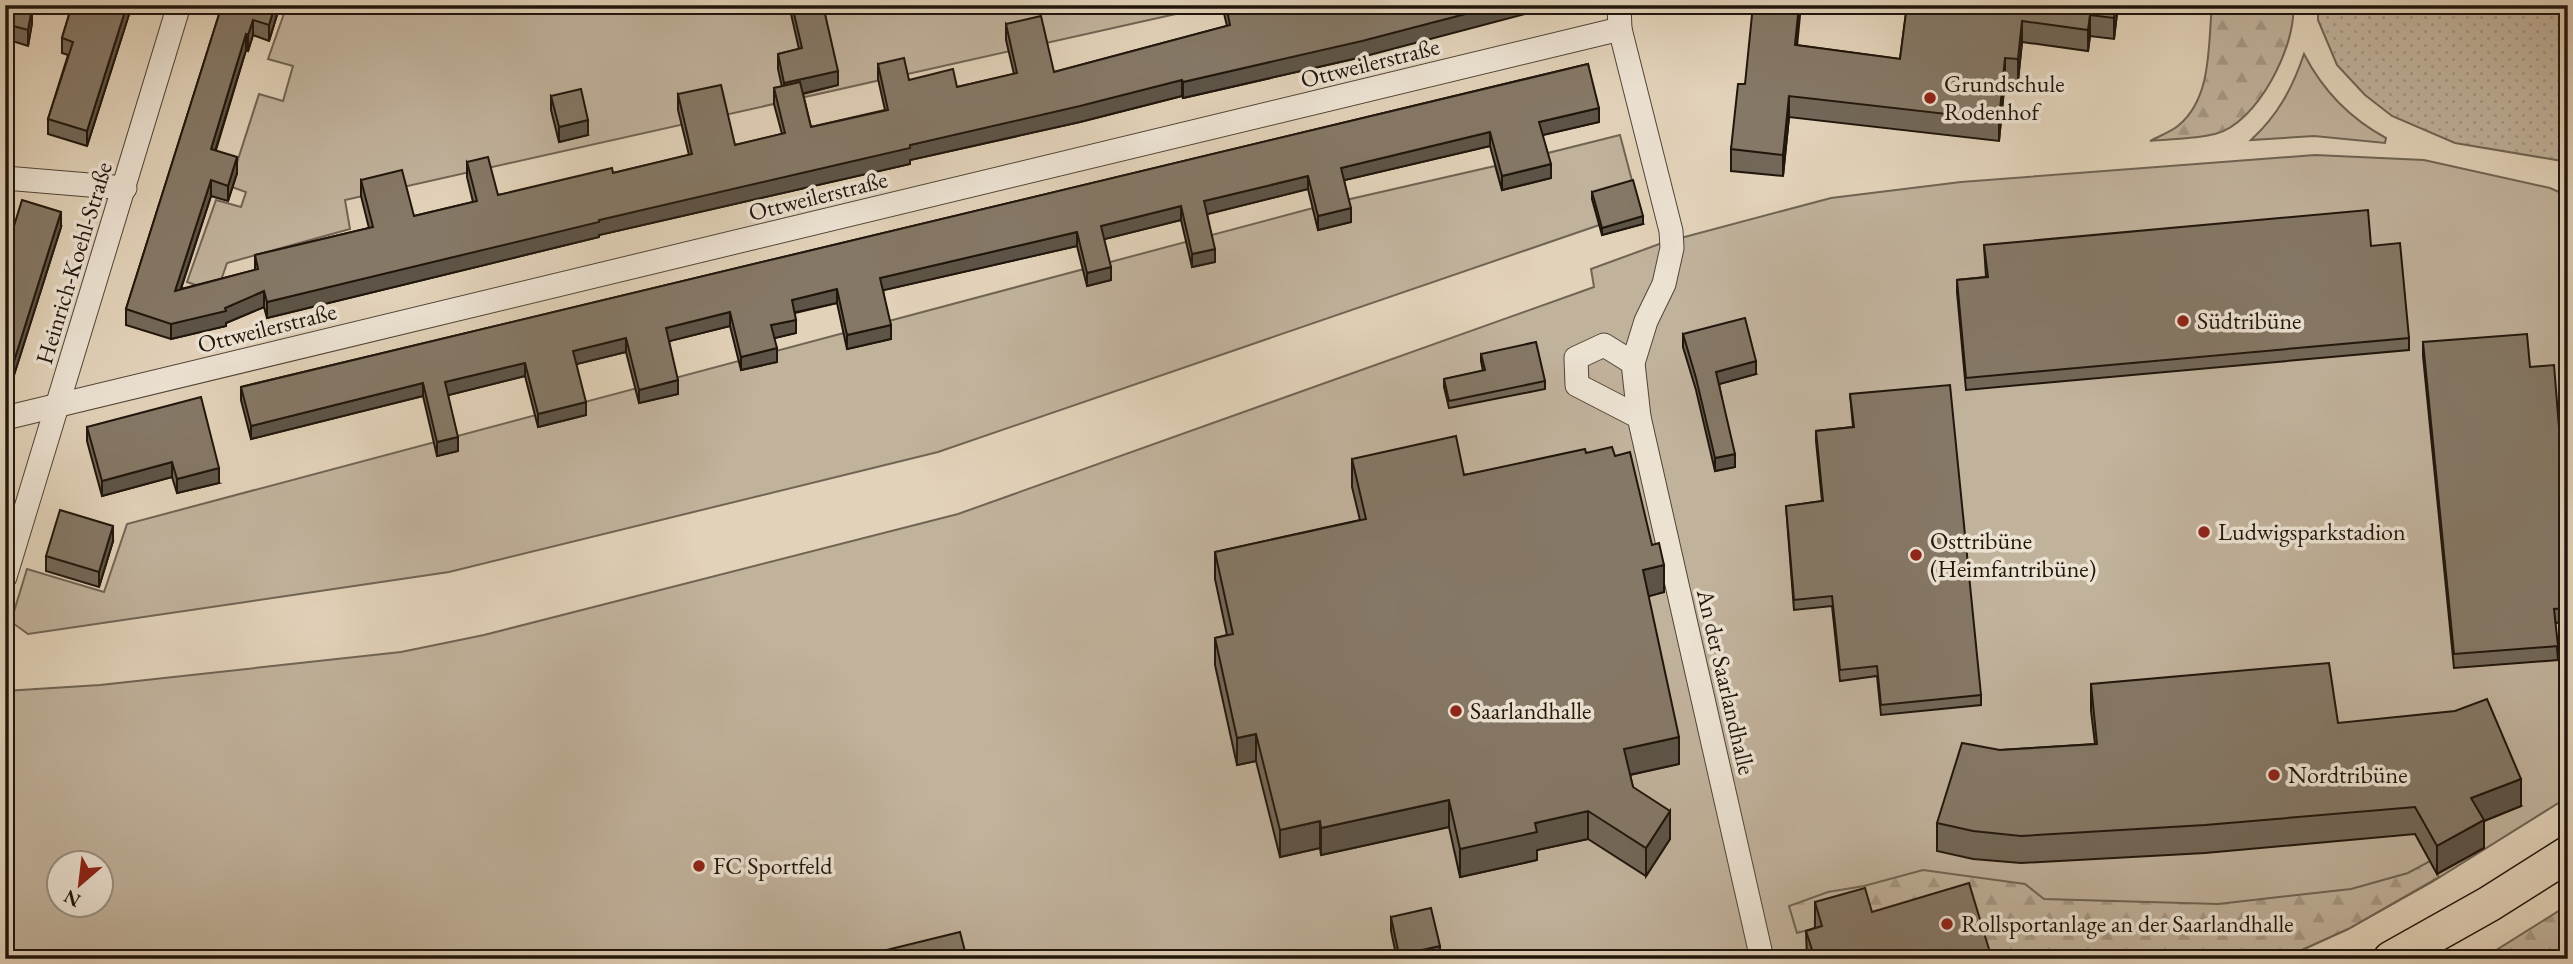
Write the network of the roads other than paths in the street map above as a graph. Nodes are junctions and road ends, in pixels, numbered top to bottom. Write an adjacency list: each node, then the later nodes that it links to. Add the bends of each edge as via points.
1 (179, 5): 5 (street, Heinrich-Koehl-Straße)
2 (1619, 5): 3 (street)
3 (1620, 29): 6 (street, An der Saarlandhalle, via 1672,248 1664,284); 7 (street, Ottweilerstraße)
4 (5, 178): 5 (street)
5 (125, 188): 7 (street, Heinrich-Koehl-Straße)
6 (1633, 363): 8 (street, An der Saarlandhalle); 8 (street, via 1604,345 1576,358 1577,385)
7 (57, 406): 9 (street, Ottweilerstraße); 10 (street, Heinrich-Koehl-Straße)
8 (1639, 417): 12 (street, An der Saarlandhalle)
9 (5, 418)
10 (5, 577)
11 (2568, 854): 13 (main road)
12 (1762, 959)
13 (2391, 959)

